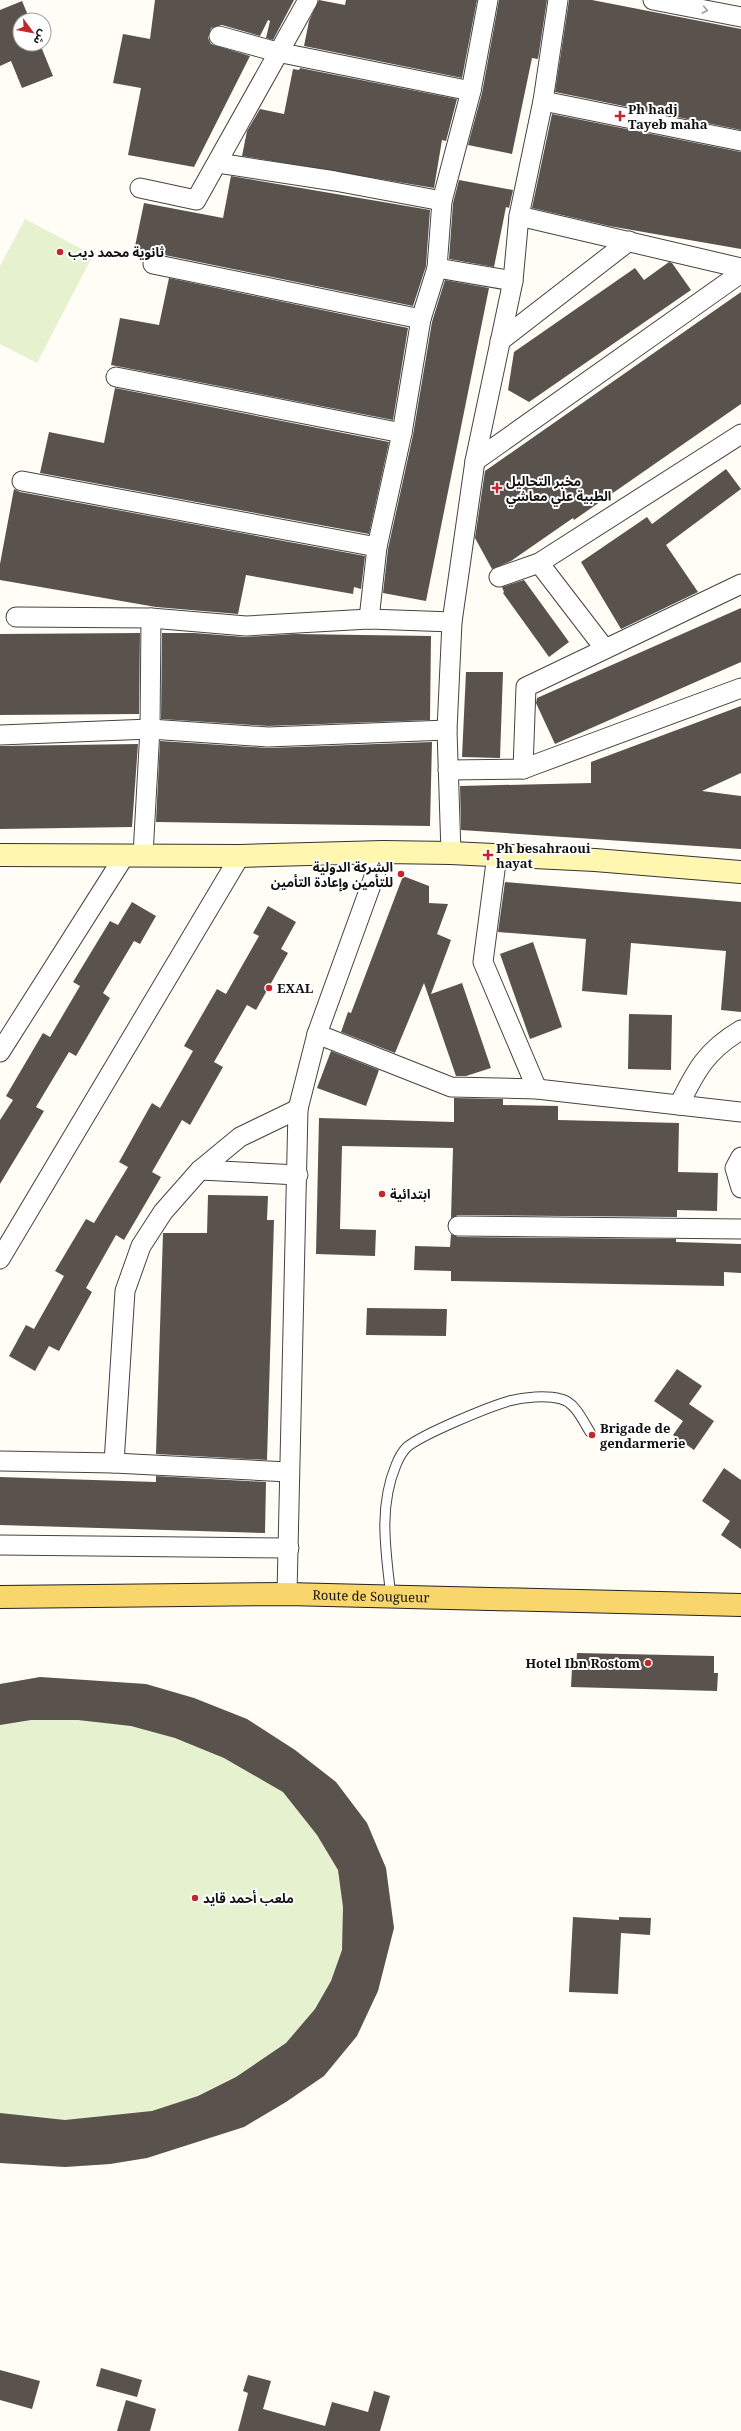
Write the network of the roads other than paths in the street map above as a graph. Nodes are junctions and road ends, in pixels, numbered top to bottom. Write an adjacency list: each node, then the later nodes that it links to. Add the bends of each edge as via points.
1 (308, 0): 7 (street)
2 (488, 0): 8 (street)
3 (558, 0): 9 (street)
4 (653, 0): 5 (street, one-way to 5)
5 (741, 16)
6 (219, 36): 7 (street)
7 (278, 52): 8 (street); 11 (street)
8 (471, 91): 13 (street)
9 (543, 100): 10 (street); 14 (street)
10 (741, 141)
11 (218, 162): 12 (street, via 196,200); 13 (street)
12 (140, 188)
13 (442, 201): 17 (street)
14 (519, 216): 15 (street); 20 (street)
15 (629, 241): 18 (street); 22 (street)
16 (154, 264): 21 (street)
17 (437, 268): 20 (street); 21 (street)
18 (741, 268)
19 (741, 273): 26 (street)
20 (512, 281): 22 (street)
21 (421, 319): 24 (street)
22 (500, 341): 26 (street)
23 (116, 377): 24 (street)
24 (402, 433): 28 (street)
25 (741, 434): 29 (street)
26 (475, 461): 35 (street)
27 (22, 481): 28 (street)
28 (377, 547): 34 (street)
29 (539, 563): 30 (street); 36 (street)
30 (500, 577)
31 (741, 584): 36 (street)
32 (16, 617): 33 (street)
33 (151, 618): 34 (street, via 246,626); 38 (street)
34 (369, 619): 35 (street)
35 (452, 622): 39 (street)
36 (605, 649): 41 (street, via 526,687)
37 (741, 688): 41 (street)
38 (150, 728): 39 (street, via 268,737); 40 (street); 47 (street)
39 (447, 730): 42 (street)
40 (0, 735)
41 (523, 769): 42 (street)
42 (448, 770): 44 (street)
43 (383, 852): 44 (street); 48 (street); 51 (street)
44 (451, 853): 45 (street)
45 (498, 854): 49 (street); 53 (street, via 484,962)
46 (0, 855): 47 (street)
47 (134, 855): 48 (street); 52 (street)
48 (240, 856): 63 (street)
49 (741, 872)
50 (741, 1030): 54 (street, via 722,1041 708,1054 696,1071)
51 (317, 1034): 53 (street, via 451,1087); 55 (street)
52 (0, 1052)
53 (537, 1088): 54 (street)
54 (679, 1105): 56 (street)
55 (298, 1109): 58 (street, via 240,1137); 59 (street)
56 (741, 1112)
57 (741, 1157): 60 (street, via 735,1168)
58 (200, 1170): 59 (street); 66 (street, via 162,1212 142,1246 125,1291)
59 (298, 1175): 67 (street)
60 (741, 1188)
61 (458, 1226): 62 (street)
62 (741, 1229)
63 (0, 1259)
64 (590, 1432): 71 (lane, via 579,1412 562,1399 542,1397 510,1401 427,1435 406,1448 396,1465 386,1504 384,1529)
65 (0, 1461): 66 (street)
66 (114, 1463): 67 (street)
67 (289, 1472): 69 (street)
68 (0, 1545): 69 (street)
69 (289, 1548): 70 (street)
70 (287, 1594): 71 (main road, Route de Sougueur); 72 (main road, Route de Sougueur)
71 (391, 1596): 73 (main road, Route de Sougueur)
72 (0, 1597)
73 (741, 1605)

